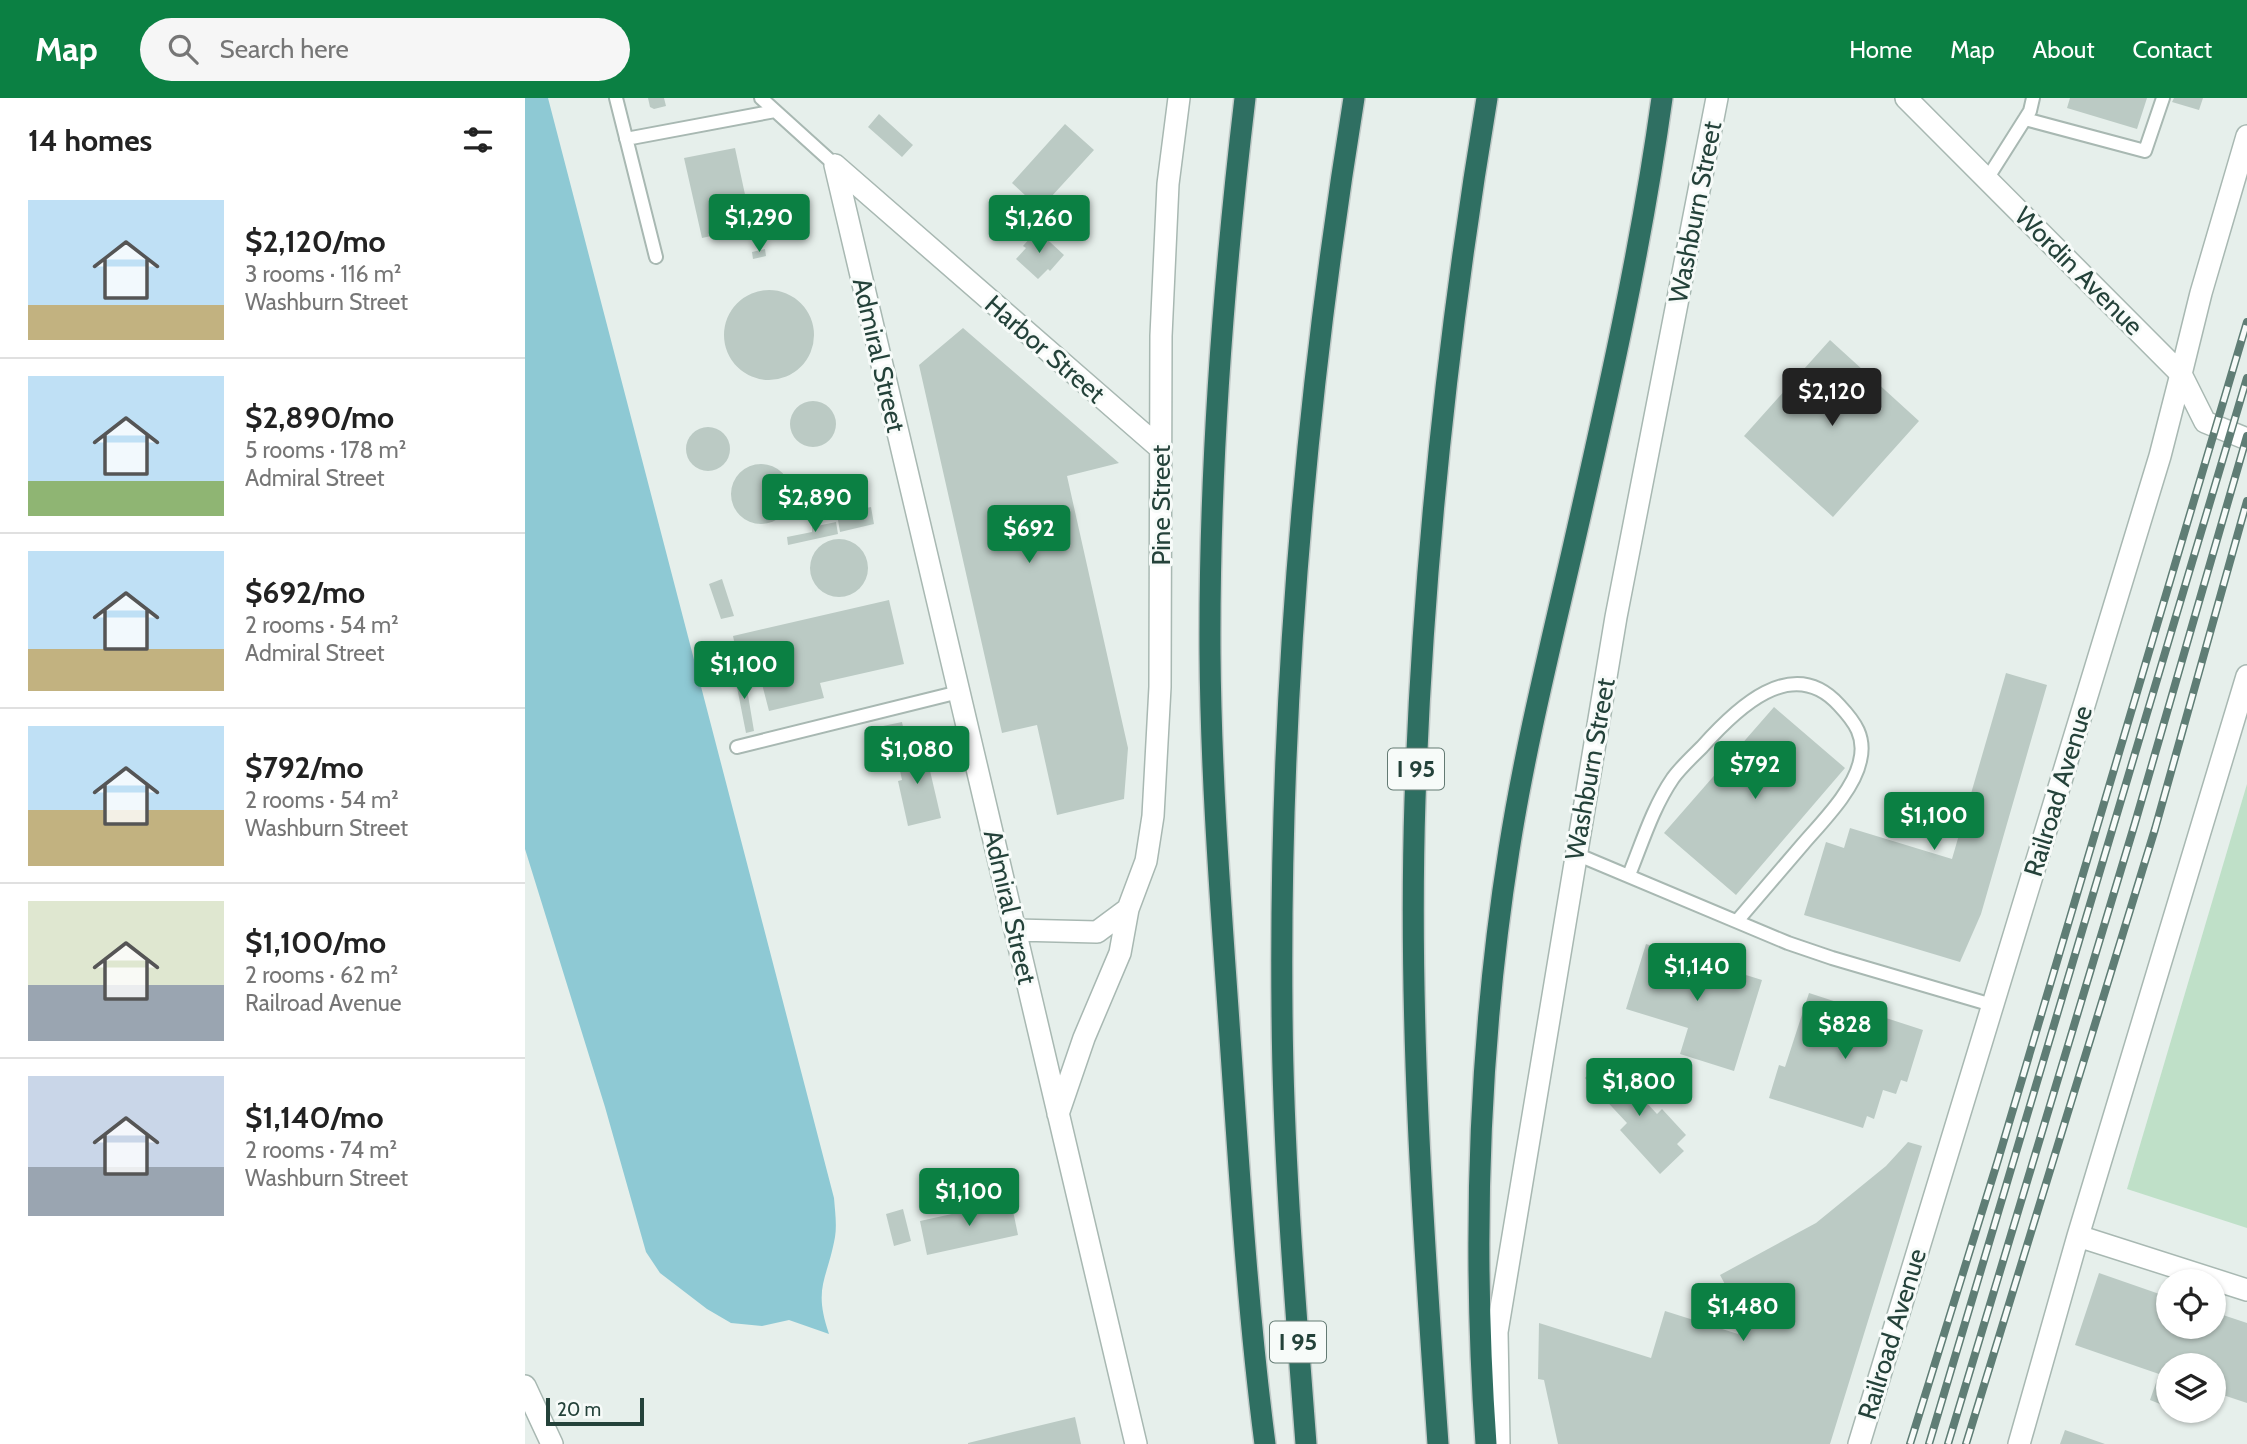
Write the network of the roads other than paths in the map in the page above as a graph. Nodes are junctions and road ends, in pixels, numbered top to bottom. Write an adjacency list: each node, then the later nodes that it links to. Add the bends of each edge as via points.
1 (615, 98): 15 (lane)
2 (761, 98): 12 (lane)
3 (1179, 98): 21 (street, Pine Street, via 1167,212)
4 (1245, 98): 37 (highway, via 1215,416 1210,655 1218,870 1244,1243)
5 (1354, 98): 38 (highway, I 95, via 1308,433 1285,781 1285,1130)
6 (1487, 98): 39 (highway, I 95, via 1437,450 1415,802 1418,1143)
7 (1662, 98): 40 (highway, via 1616,356 1522,773 1498,929 1483,1075 1477,1235)
8 (1717, 98): 25 (street, Washburn Street, via 1616,617)
9 (1906, 98): 17 (street, Wordin Avenue)
10 (2033, 98): 13 (lane)
11 (2163, 98): 13 (lane, via 2145,151)
12 (775, 111): 15 (lane); 16 (lane)
13 (2025, 119): 17 (lane)
14 (2247, 136): 19 (street, Railroad Avenue)
15 (626, 139): 18 (lane)
16 (835, 165): 21 (street, Harbor Street); 23 (street, Admiral Street)
17 (1987, 179): 19 (street, Wordin Avenue)
18 (656, 257)
19 (2181, 374): 20 (street, Wordin Avenue, via 2204,422); 30 (street, Railroad Avenue)
20 (2247, 439)
21 (1161, 449): 27 (street, Pine Street, via 1160,687 1153,816 1146,861)
22 (2247, 676): 32 (street)
23 (959, 692): 24 (lane); 29 (street, Admiral Street)
24 (737, 747)
25 (1576, 855): 26 (lane); 41 (street, Washburn Street, via 1497,1332)
26 (1629, 875): 28 (lane); 28 (lane, via 1674,777 1727,719 1774,688 1798,684 1820,690 1855,722 1862,738 1860,762 1846,792)
27 (1128, 909): 29 (street, via 1097,932); 31 (street, Pine Street, via 1120,953)
28 (1737, 921): 30 (lane, via 1832,958)
29 (1015, 930): 31 (street, Admiral Street)
30 (1992, 1005): 42 (street, Railroad Avenue)
31 (1058, 1114): 36 (street, Admiral Street)
32 (2078, 1236): 33 (street); 43 (street)
33 (2247, 1290)
34 (525, 1385): 35 (street)
35 (552, 1444)
36 (1136, 1444)
37 (1265, 1444)
38 (1306, 1444)
39 (1438, 1444)
40 (1486, 1444)
41 (1499, 1444)
42 (1859, 1444)
43 (2019, 1444)

